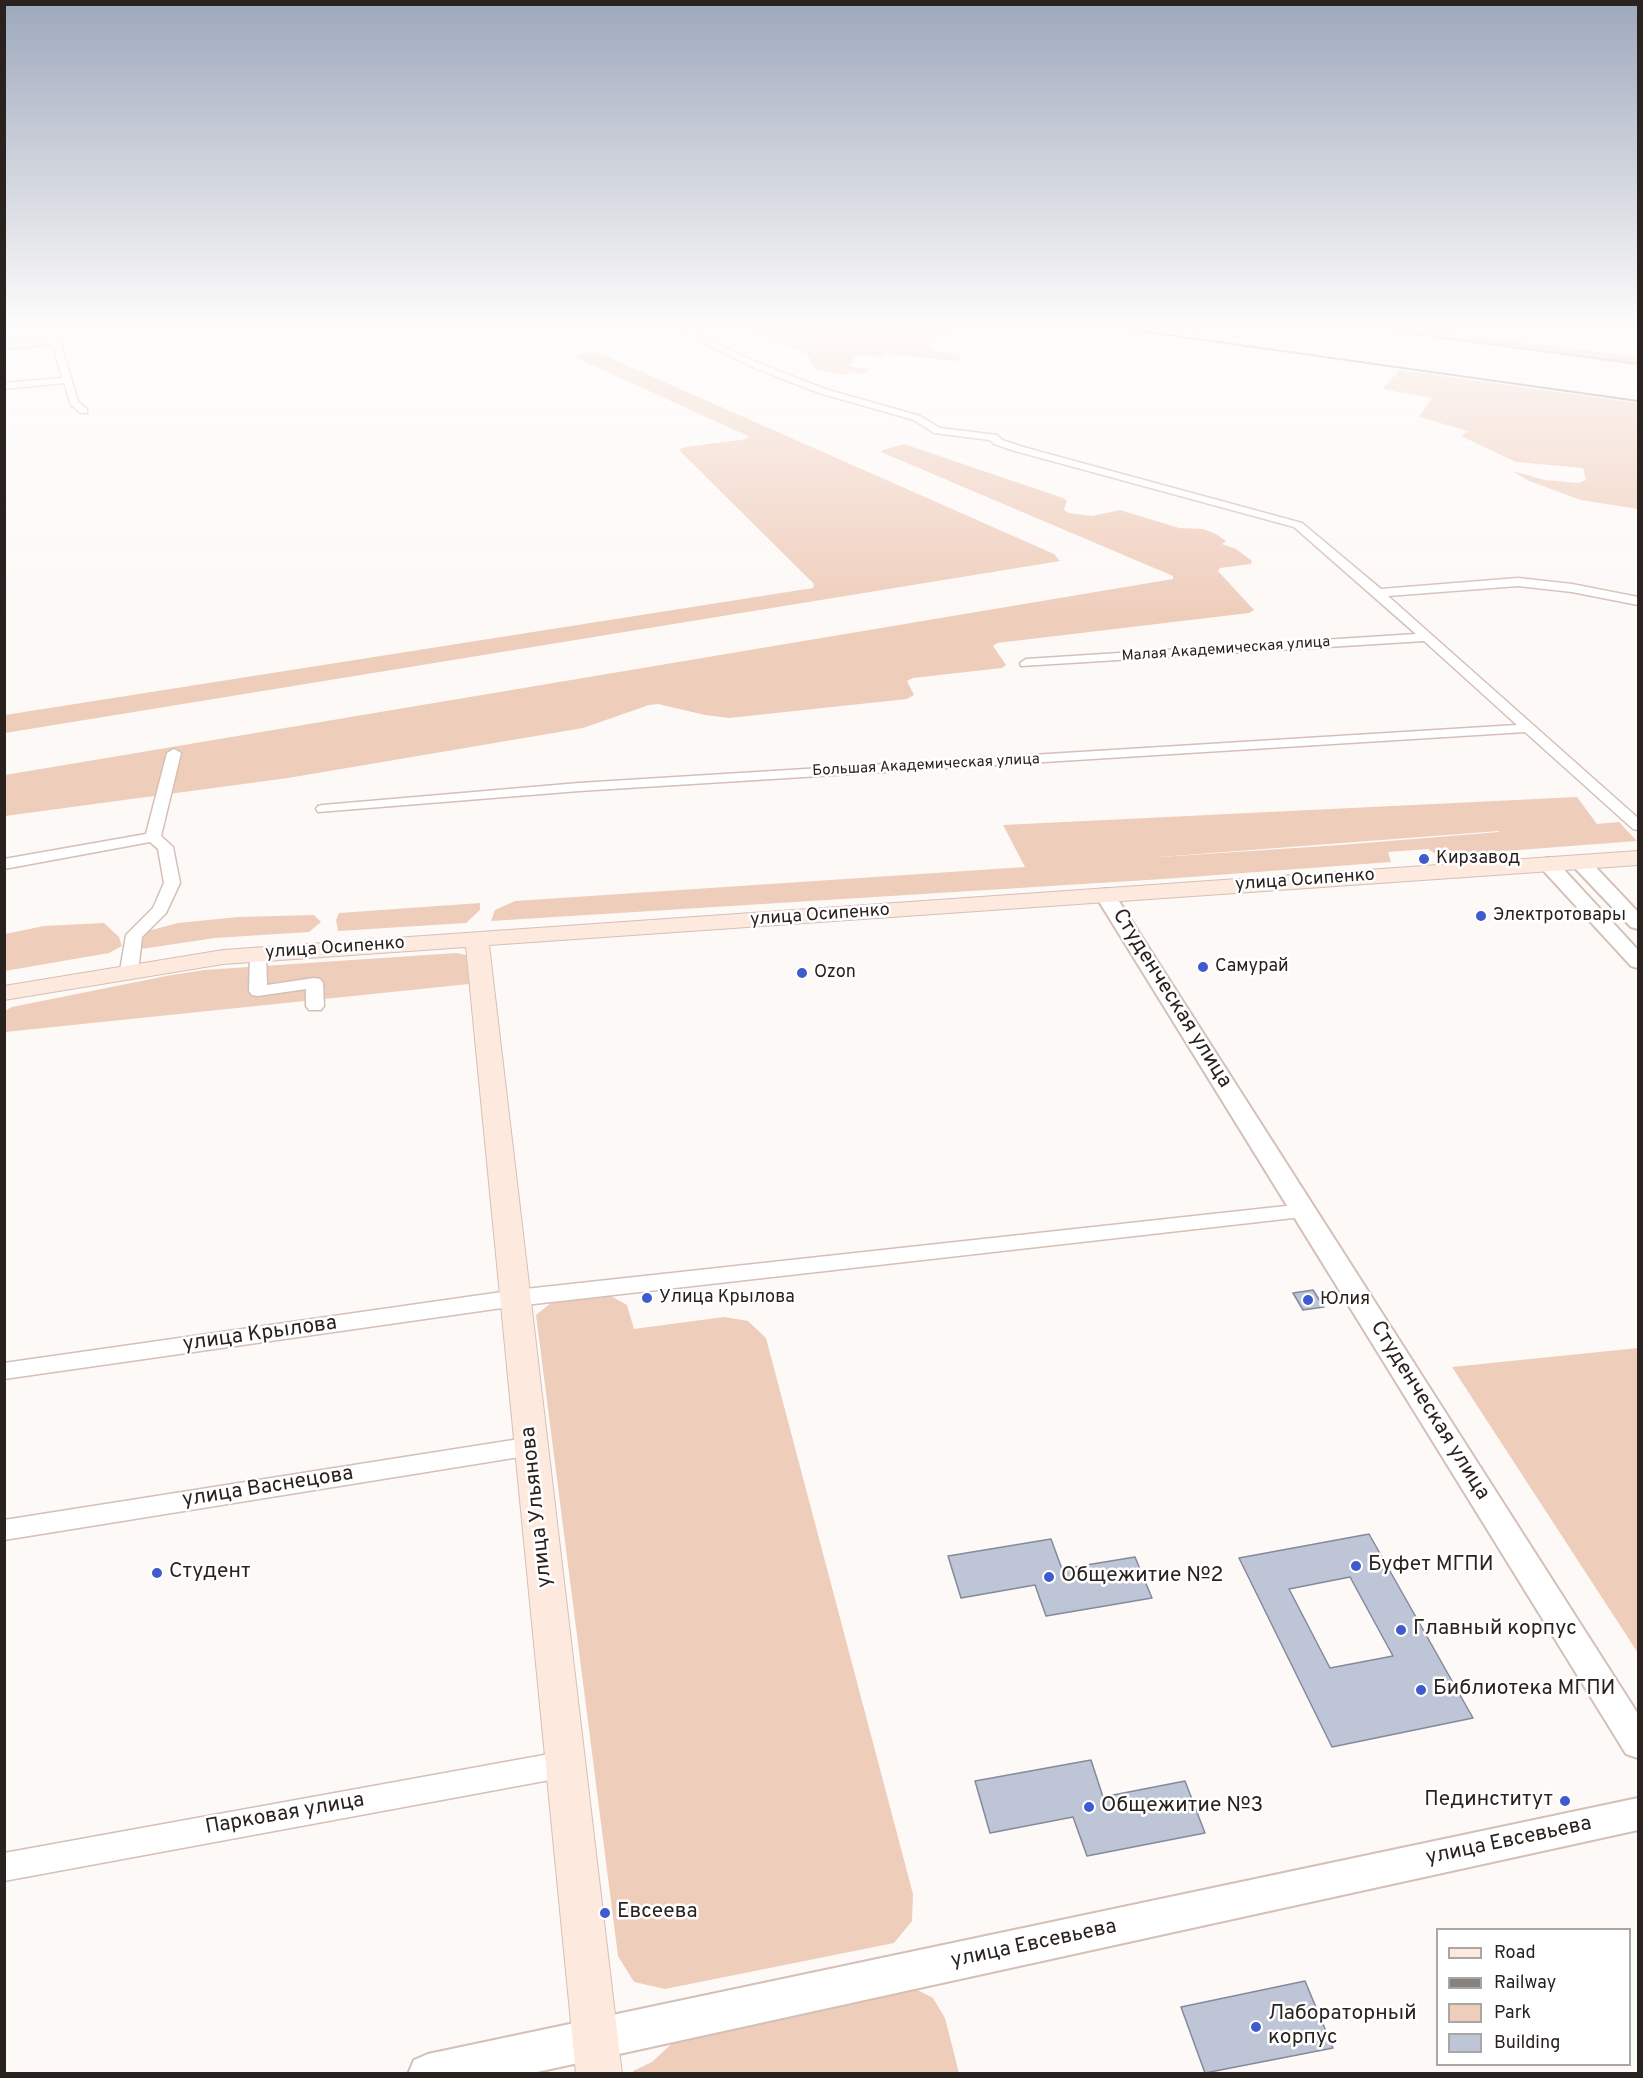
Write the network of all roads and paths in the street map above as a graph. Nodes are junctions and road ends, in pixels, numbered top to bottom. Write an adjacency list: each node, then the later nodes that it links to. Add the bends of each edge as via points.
1 (922, 421): 2 (street, via 937,431 993,437 1018,449 1298,525)
2 (1378, 593): 3 (street, via 1518,582); 4 (street)
3 (1638, 601)
4 (1426, 637): 5 (street, Малая Академическая улица); 6 (street)
5 (1026, 663)
6 (1528, 728): 8 (street, Большая Академическая улица, via 579,787); 9 (street)
7 (174, 753): 10 (street)
8 (323, 809)
9 (1638, 826)
10 (153, 837): 13 (street); 20 (street, via 165,848 172,883 160,910 134,935)
11 (1638, 858): 12 (main road, улица Осипенко)
12 (1580, 862): 14 (main road, улица Осипенко); 16 (street)
13 (4, 864)
14 (1548, 864): 15 (main road, улица Осипенко); 19 (street)
15 (1105, 895): 17 (main road, улица Осипенко); 23 (street, Студенческая улица)
16 (1638, 923)
17 (477, 940): 18 (main road, улица Осипенко); 24 (main road, улица Ульянова)
18 (258, 954): 20 (main road, улица Осипенко); 22 (street, via 258,991 314,983)
19 (1638, 962)
20 (129, 971): 21 (main road, улица Осипенко)
21 (4, 993)
22 (315, 1006)
23 (1304, 1211): 24 (street, улица Крылова); 28 (street, Студенческая улица)
24 (516, 1298): 25 (street, улица Крылова); 26 (main road, улица Ульянова)
25 (4, 1371)
26 (532, 1446): 27 (street, улица Васнецова); 29 (main road, улица Ульянова)
27 (4, 1530)
28 (1638, 1743)
29 (566, 1764): 31 (street, Парковая улица); 32 (main road, улица Ульянова)
30 (1638, 1814): 32 (street, улица Евсевьева)
31 (4, 1867)
32 (597, 2057): 33 (street, улица Евсевьева)
33 (428, 2073)

